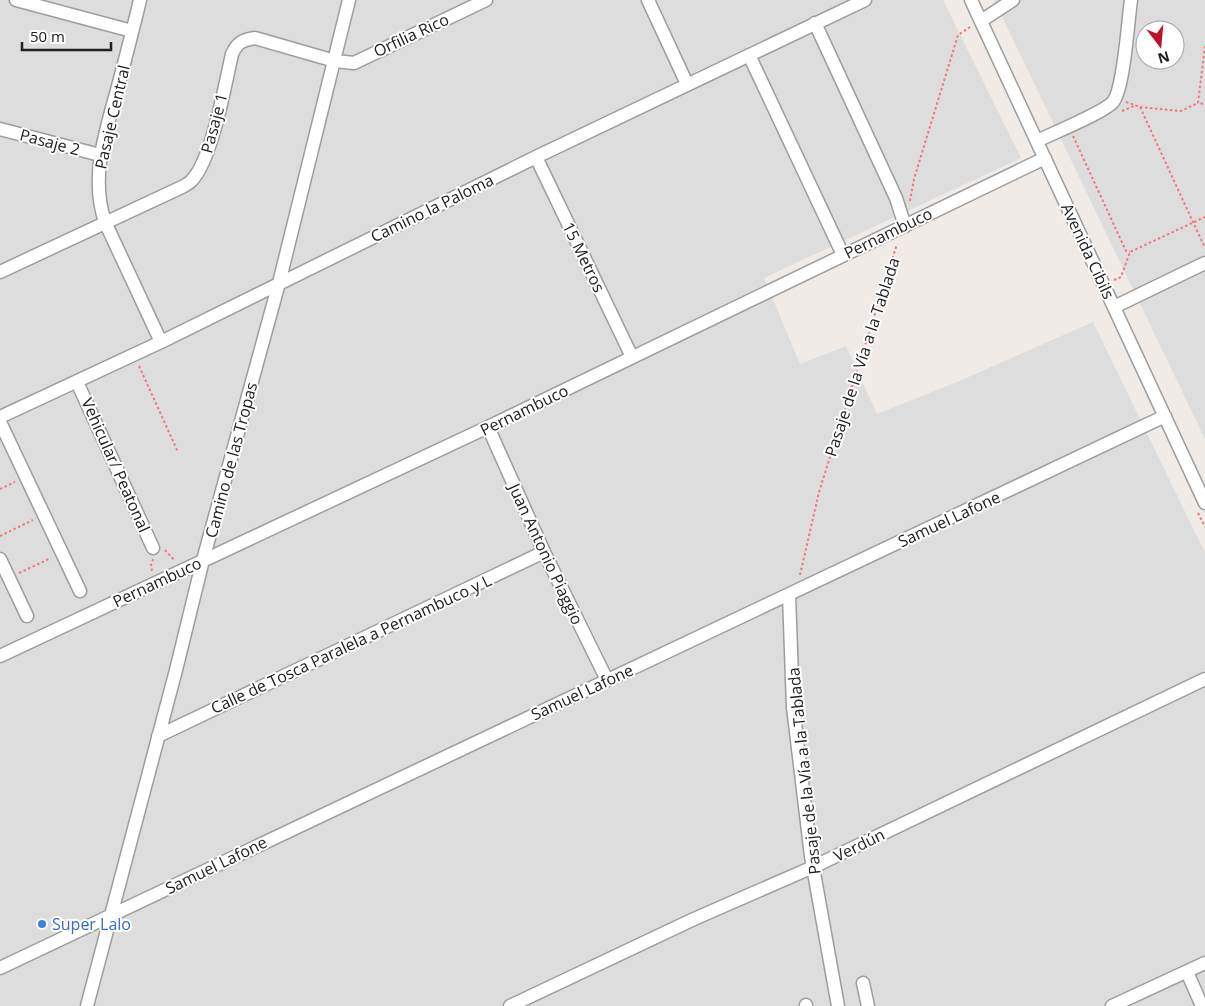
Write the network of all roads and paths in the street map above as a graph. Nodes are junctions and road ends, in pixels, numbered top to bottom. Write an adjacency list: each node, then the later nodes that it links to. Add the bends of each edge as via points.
1 (16, 0): 12 (street)
2 (140, 0): 12 (street, Pasaje Central)
3 (349, 0): 15 (street, Camino de las Tropas)
4 (486, 0): 15 (street, Orfilia Rico, via 354,62)
5 (648, 0): 16 (street)
6 (865, 0): 11 (street, Camino la Paloma)
7 (971, 0): 10 (street, Avenida Cibils)
8 (1013, 0): 10 (street)
9 (1131, 0): 17 (street)
10 (981, 21): 23 (street, Avenida Cibils); 30 (path, Pasaje de la Vía a la Tablada, via 958,35 914,179)
11 (816, 23): 14 (street, Camino la Paloma); 30 (street, via 896,198)
12 (132, 31): 24 (street, Pasaje Central)
13 (1205, 46): 18 (path)
14 (749, 55): 16 (street, Camino la Paloma); 33 (street)
15 (335, 61): 28 (street, Pasaje 1, via 254,38 243,40 235,46 232,54 210,146 192,180); 36 (street, Camino de las Tropas)
16 (687, 84): 25 (street, Camino la Paloma)
17 (1117, 95): 20 (path); 21 (street, via 1112,103)
18 (1198, 103): 19 (path); 20 (path, via 1181,111)
19 (1205, 104)
20 (1140, 108): 29 (path)
21 (1068, 125): 23 (street); 32 (path, via 1126,251)
22 (0, 128): 24 (street, Pasaje 2)
23 (1037, 140): 26 (street, Avenida Cibils)
24 (100, 155): 28 (street, Pasaje Central, via 99,198)
25 (536, 157): 36 (street, Camino la Paloma); 41 (street, 15 Metros)
26 (1045, 158): 30 (street, Pernambuco); 37 (street, Avenida Cibils)
27 (1205, 217): 29 (path)
28 (105, 222): 35 (street, Pasaje 1); 39 (street, Pasaje Central)
29 (1193, 223): 31 (path); 32 (path)
30 (905, 226): 33 (street, Pernambuco); 61 (path, Pasaje de la Vía a la Tablada, via 819,492)
31 (1205, 248)
32 (1130, 252): 37 (path, via 1121,277)
33 (844, 255): 41 (street, Pernambuco)
34 (1205, 263): 38 (street)
35 (0, 272)
36 (279, 283): 39 (street, Camino la Paloma); 56 (street, Camino de las Tropas)
37 (1104, 284): 38 (street, Avenida Cibils)
38 (1114, 306): 44 (street, Avenida Cibils)
39 (161, 342): 40 (street, Camino la Paloma)
40 (134, 355): 42 (street, Camino la Paloma); 46 (path)
41 (632, 358): 45 (street, Pernambuco)
42 (77, 382): 43 (street, Camino la Paloma); 52 (street, Vehicular/ Peatonal)
43 (1, 415): 47 (street)
44 (1165, 416): 49 (street, Avenida Cibils); 61 (street, Samuel Lafone)
45 (488, 427): 53 (street, Juan Antonio Piaggio); 56 (street, Pernambuco)
46 (178, 452)
47 (26, 476): 48 (path); 50 (street)
48 (0, 489)
49 (1205, 503)
50 (44, 515): 51 (path); 54 (street)
51 (0, 536)
52 (153, 548): 57 (path, Vehicular/ Peatonal, via 164,549); 59 (path, Vehicular/ Peatonal, via 151,565)
53 (544, 552): 65 (street, Juan Antonio Piaggio); 66 (street, Calle de Tosca Paralela a Pernambuco y L)
54 (62, 553): 58 (path); 60 (street)
55 (0, 559): 58 (street)
56 (203, 560): 57 (street, Pernambuco); 66 (street, Camino de las Tropas)
57 (180, 571): 59 (street, Pernambuco)
58 (9, 578): 62 (street)
59 (157, 582): 63 (street, Pernambuco)
60 (80, 590)
61 (793, 593): 65 (street, Samuel Lafone); 67 (street, Pasaje de la Vía a la Tablada, via 793,707)
62 (27, 616)
63 (0, 656)
64 (1205, 679): 67 (street, Verdún)
65 (607, 680): 68 (street, Samuel Lafone)
66 (158, 736): 68 (street, Camino de las Tropas)
67 (813, 867): 74 (street, Verdún); 75 (street, Pasaje de la Vía a la Tablada)
68 (111, 915): 70 (street, Samuel Lafone); 73 (street, Camino de las Tropas)
69 (1205, 964): 71 (street)
70 (0, 968)
71 (1187, 972): 77 (street); 78 (street)
72 (863, 983): 76 (street)
73 (86, 1006)
74 (510, 1006)
75 (838, 1006)
76 (868, 1006)
77 (1112, 1006)
78 (1202, 1006)

